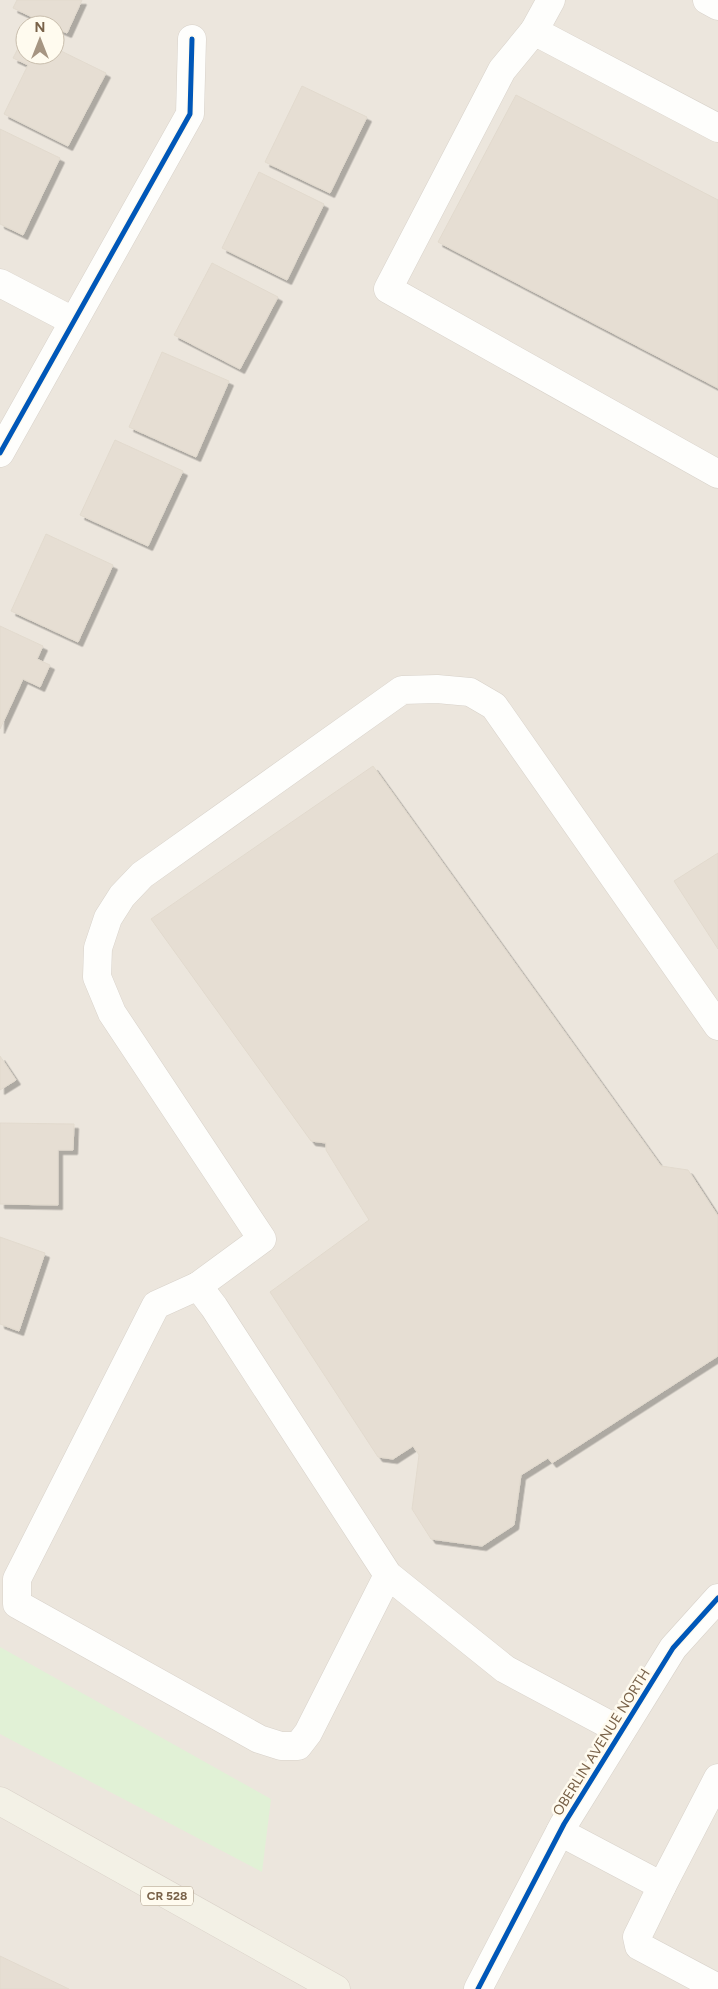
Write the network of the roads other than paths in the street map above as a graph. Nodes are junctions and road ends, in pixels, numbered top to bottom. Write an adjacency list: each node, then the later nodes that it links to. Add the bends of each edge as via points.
1 (551, 0): 4 (street)
2 (707, 0): 3 (street)
3 (718, 6)
4 (534, 31): 6 (street); 10 (street, via 502,70 388,290)
5 (192, 38): 8 (street, via 190,114)
6 (718, 128)
7 (0, 283): 8 (street)
8 (73, 321): 9 (street)
9 (0, 453)
10 (718, 474)
11 (718, 1026): 12 (street, via 494,706 470,692 402,690 142,874 108,918 98,948 96,977 112,1013 262,1239)
12 (198, 1286): 13 (street); 13 (street, via 156,1305 17,1578 17,1604 259,1739 281,1746 298,1746 308,1733)
13 (388, 1575): 15 (street, via 505,1669)
14 (718, 1598): 15 (street, OBERLIN AVENUE NORTH, via 673,1648)
15 (621, 1732): 18 (street, OBERLIN AVENUE NORTH)
16 (718, 1778): 19 (street)
17 (0, 1801): 21 (main road, CR 528)
18 (560, 1832): 19 (street); 22 (street, OBERLIN AVENUE NORTH)
19 (662, 1886): 20 (street, via 637,1937 639,1946)
20 (718, 1988)
21 (336, 1989)
22 (478, 1989)

